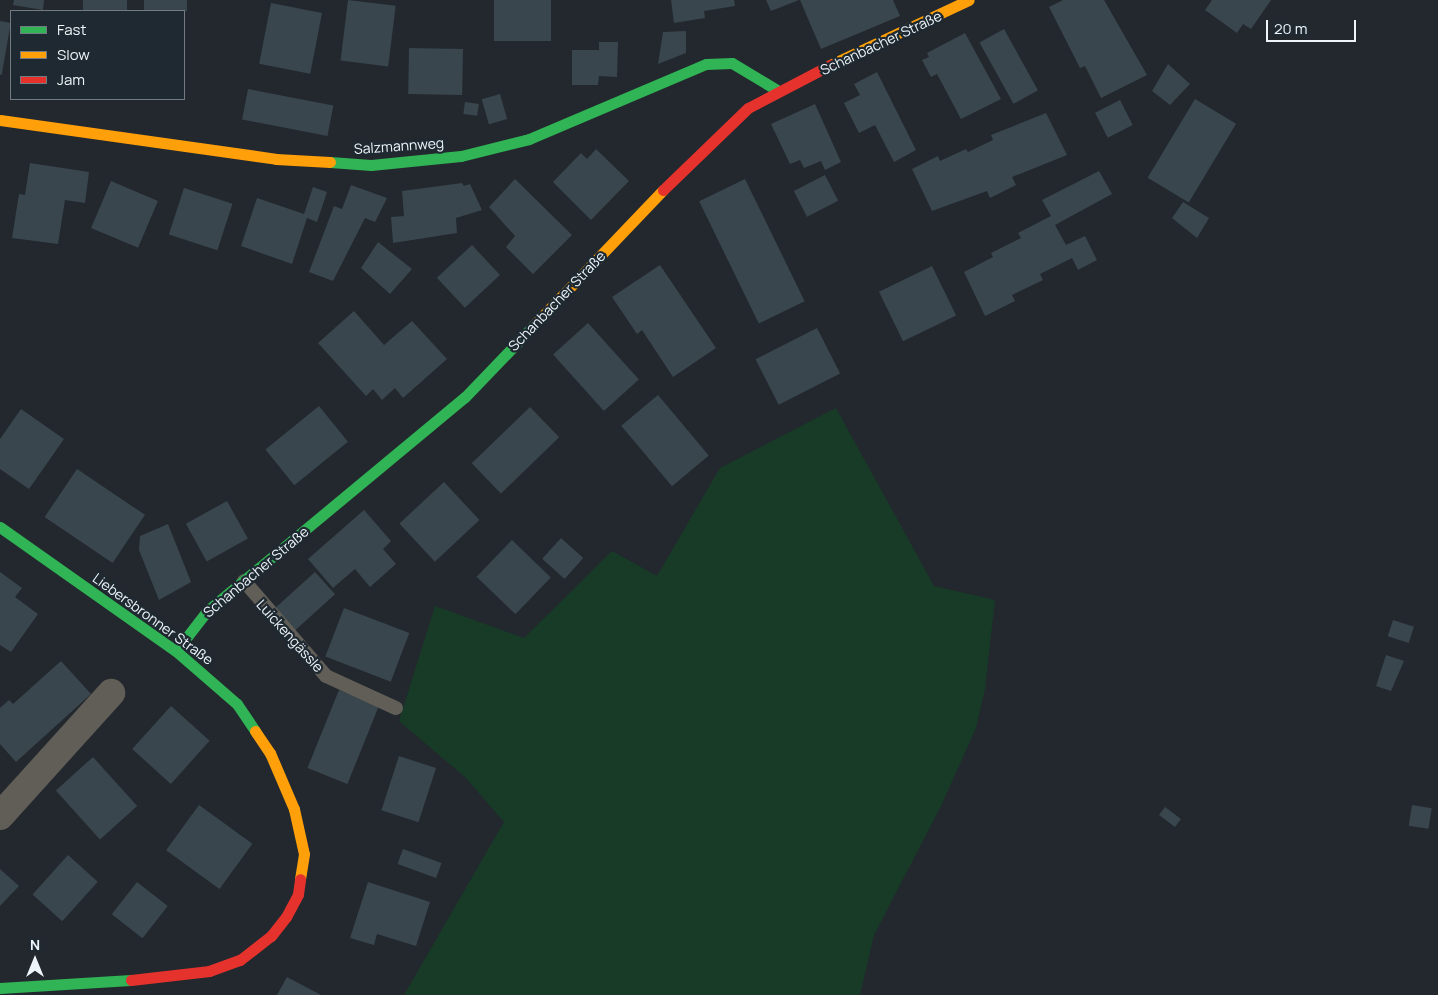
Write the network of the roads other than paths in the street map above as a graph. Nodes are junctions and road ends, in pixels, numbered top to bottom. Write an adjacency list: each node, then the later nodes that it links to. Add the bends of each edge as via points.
1 (969, 0): 2 (street, Schanbacher Straße)
2 (777, 90): 3 (street, Salzmannweg, via 732,63 706,64 529,139 460,156 371,165 249,156); 5 (street, Schanbacher Straße, via 748,108 706,146 465,397)
3 (0, 120)
4 (0, 527): 6 (street, Liebersbronner Straße)
5 (244, 581): 6 (street, Schanbacher Straße, via 207,611); 8 (lane, Luickengässle, via 326,676)
6 (176, 651): 10 (street, Liebersbronner Straße, via 237,704 270,753 302,840 304,867 292,906 279,927 252,953 209,971 140,981)
7 (111, 693): 9 (street)
8 (396, 708)
9 (0, 816)
10 (0, 988)

